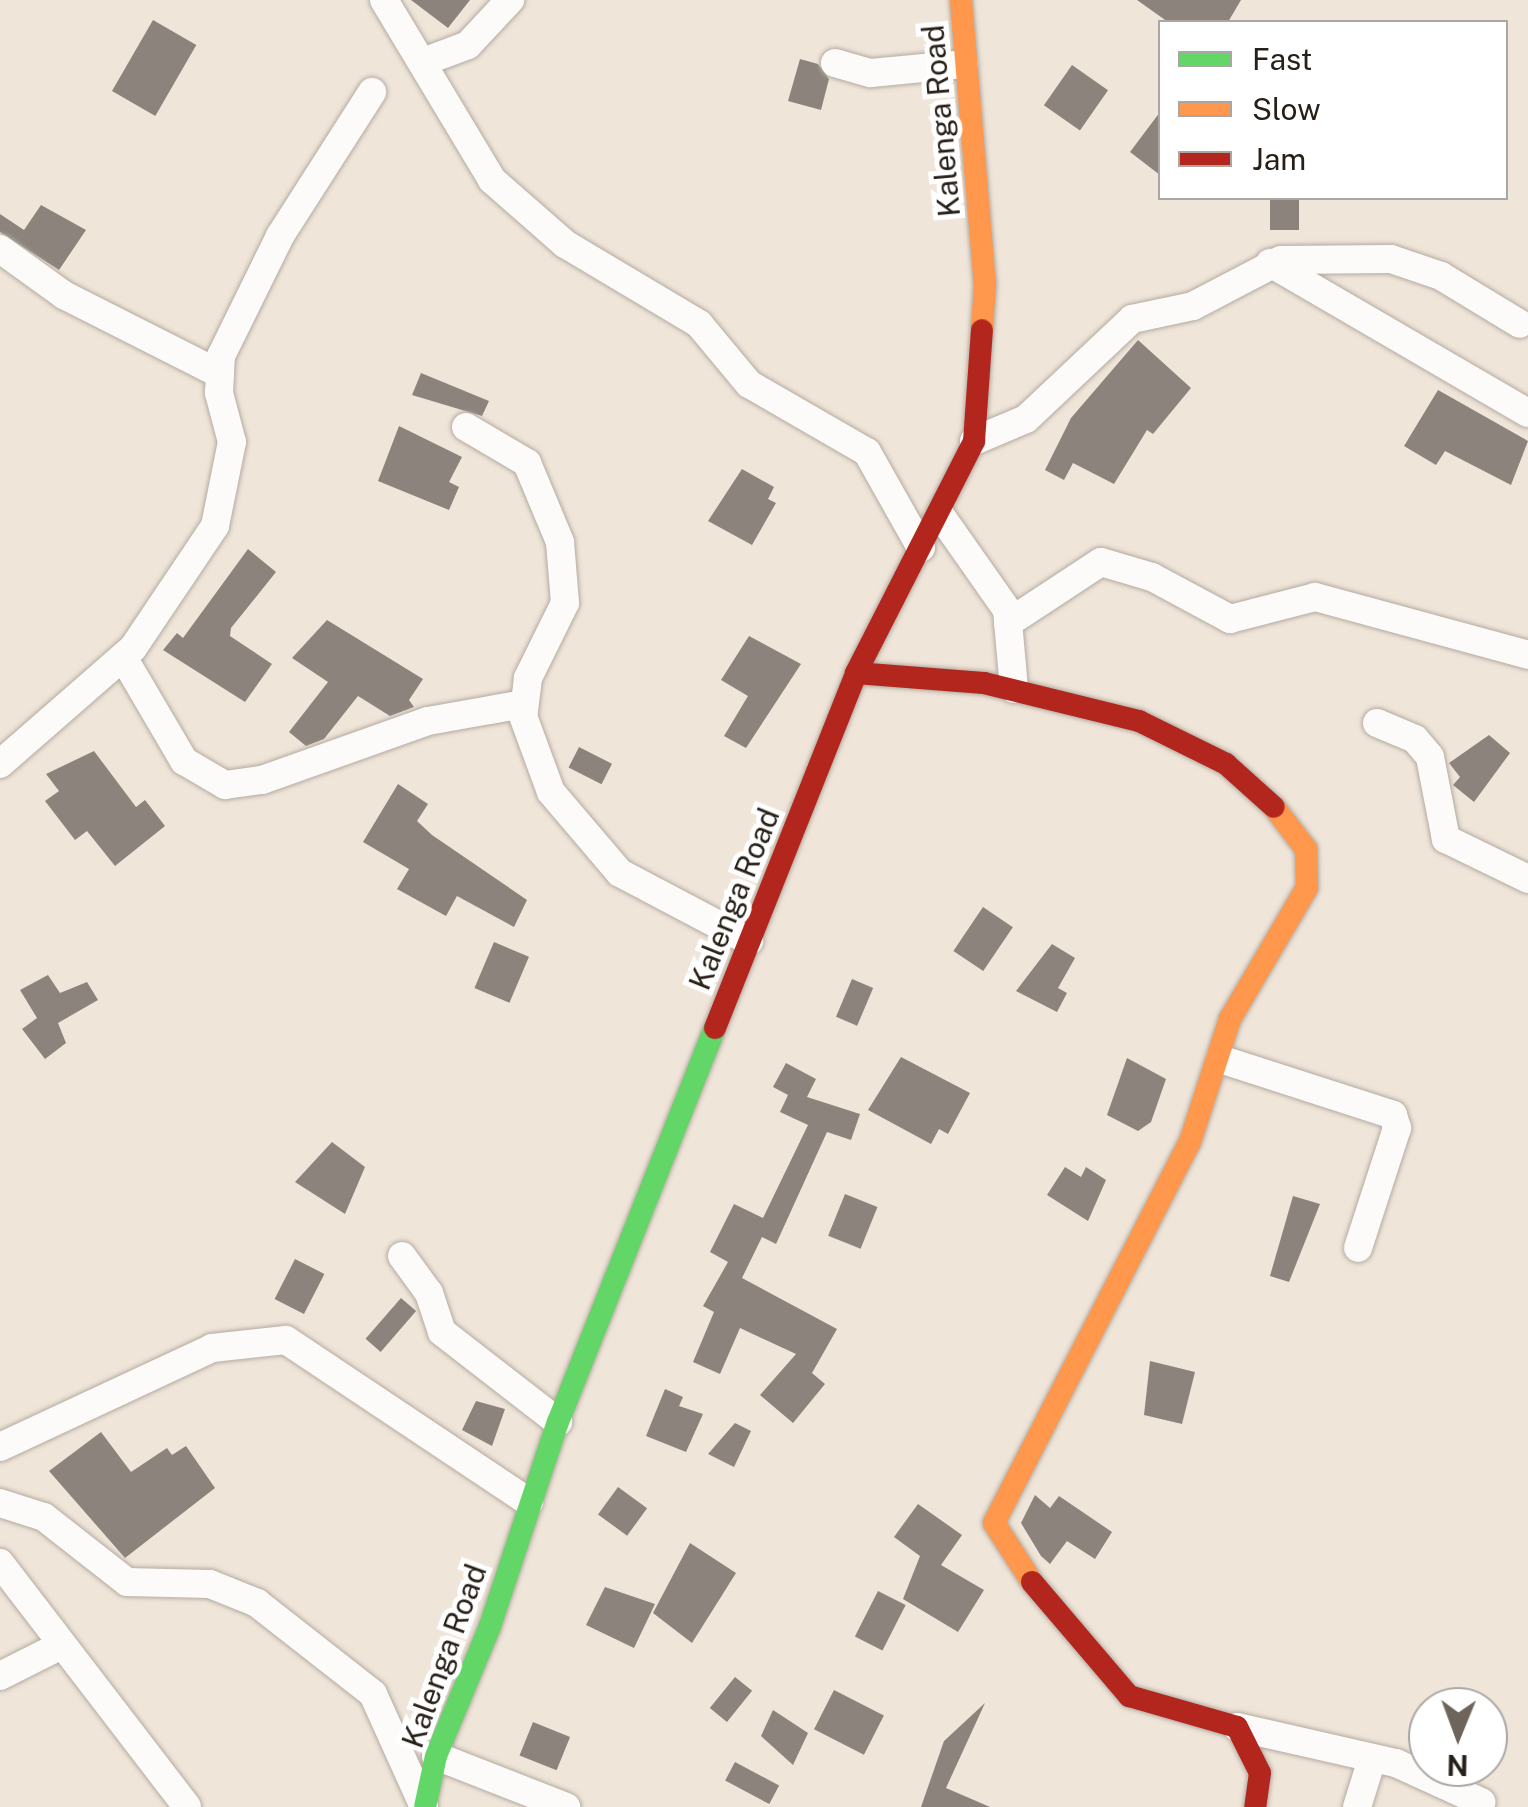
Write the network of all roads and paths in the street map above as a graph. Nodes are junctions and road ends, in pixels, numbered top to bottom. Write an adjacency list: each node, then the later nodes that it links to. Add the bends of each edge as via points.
1 (384, 0): 4 (street)
2 (510, 0): 4 (street, via 468,45)
3 (962, 0): 6 (main road, Kalenga Road)
4 (423, 62): 16 (street, via 460,133 516,204 565,244 691,318 749,384 867,452)
5 (835, 63): 6 (street, via 872,73)
6 (964, 64): 14 (main road, Kalenga Road, via 985,284)
7 (372, 92): 11 (street, via 280,236 236,317)
8 (0, 249): 11 (street, via 64,295)
9 (1270, 263): 10 (street, via 1391,259 1442,276); 12 (street); 14 (street, via 1193,306 1132,318 1026,420)
10 (1520, 324)
11 (218, 373): 19 (street, via 232,442 225,500 192,569)
12 (1528, 412)
13 (466, 427): 22 (street, via 527,463 564,561 566,603)
14 (974, 441): 15 (main road, Kalenga Road)
15 (941, 516): 16 (main road, Kalenga Road); 17 (street, via 998,590)
16 (921, 548): 20 (main road, Kalenga Road)
17 (1008, 624): 18 (street, via 1101,562 1152,578 1230,619 1315,597); 21 (street)
18 (1528, 656)
19 (123, 658): 22 (street, via 184,761 225,785 262,780 428,721); 24 (street)
20 (856, 673): 21 (main road, via 904,672); 26 (main road, Kalenga Road)
21 (1014, 689): 27 (main road, via 1139,721 1226,764 1288,820 1306,850 1307,888 1230,1019)
22 (524, 704): 26 (street, via 528,740 550,792 620,873)
23 (1377, 723): 25 (street, via 1415,739 1430,757 1446,839)
24 (0, 764)
25 (1528, 879)
26 (749, 941): 30 (main road, Kalenga Road)
27 (1220, 1059): 28 (street, via 1393,1115 1397,1128); 37 (main road, via 1190,1142 994,1523 1018,1566 1130,1696)
28 (1358, 1248)
29 (402, 1256): 30 (street, via 429,1293 442,1332)
30 (558, 1422): 32 (main road, Kalenga Road)
31 (0, 1447): 32 (street, via 212,1348 286,1340)
32 (528, 1502): 38 (main road, Kalenga Road, via 490,1626)
33 (0, 1503): 42 (street, via 44,1518 127,1582 189,1581 257,1604 372,1694)
34 (0, 1563): 35 (street)
35 (62, 1645): 36 (street); 41 (street)
36 (0, 1676)
37 (1238, 1727): 39 (street); 44 (main road, via 1260,1773)
38 (436, 1756): 42 (main road, Kalenga Road); 43 (street)
39 (1372, 1759): 40 (street); 45 (street)
40 (1481, 1802)
41 (187, 1807)
42 (425, 1807)
43 (566, 1807)
44 (1255, 1807)
45 (1356, 1807)

